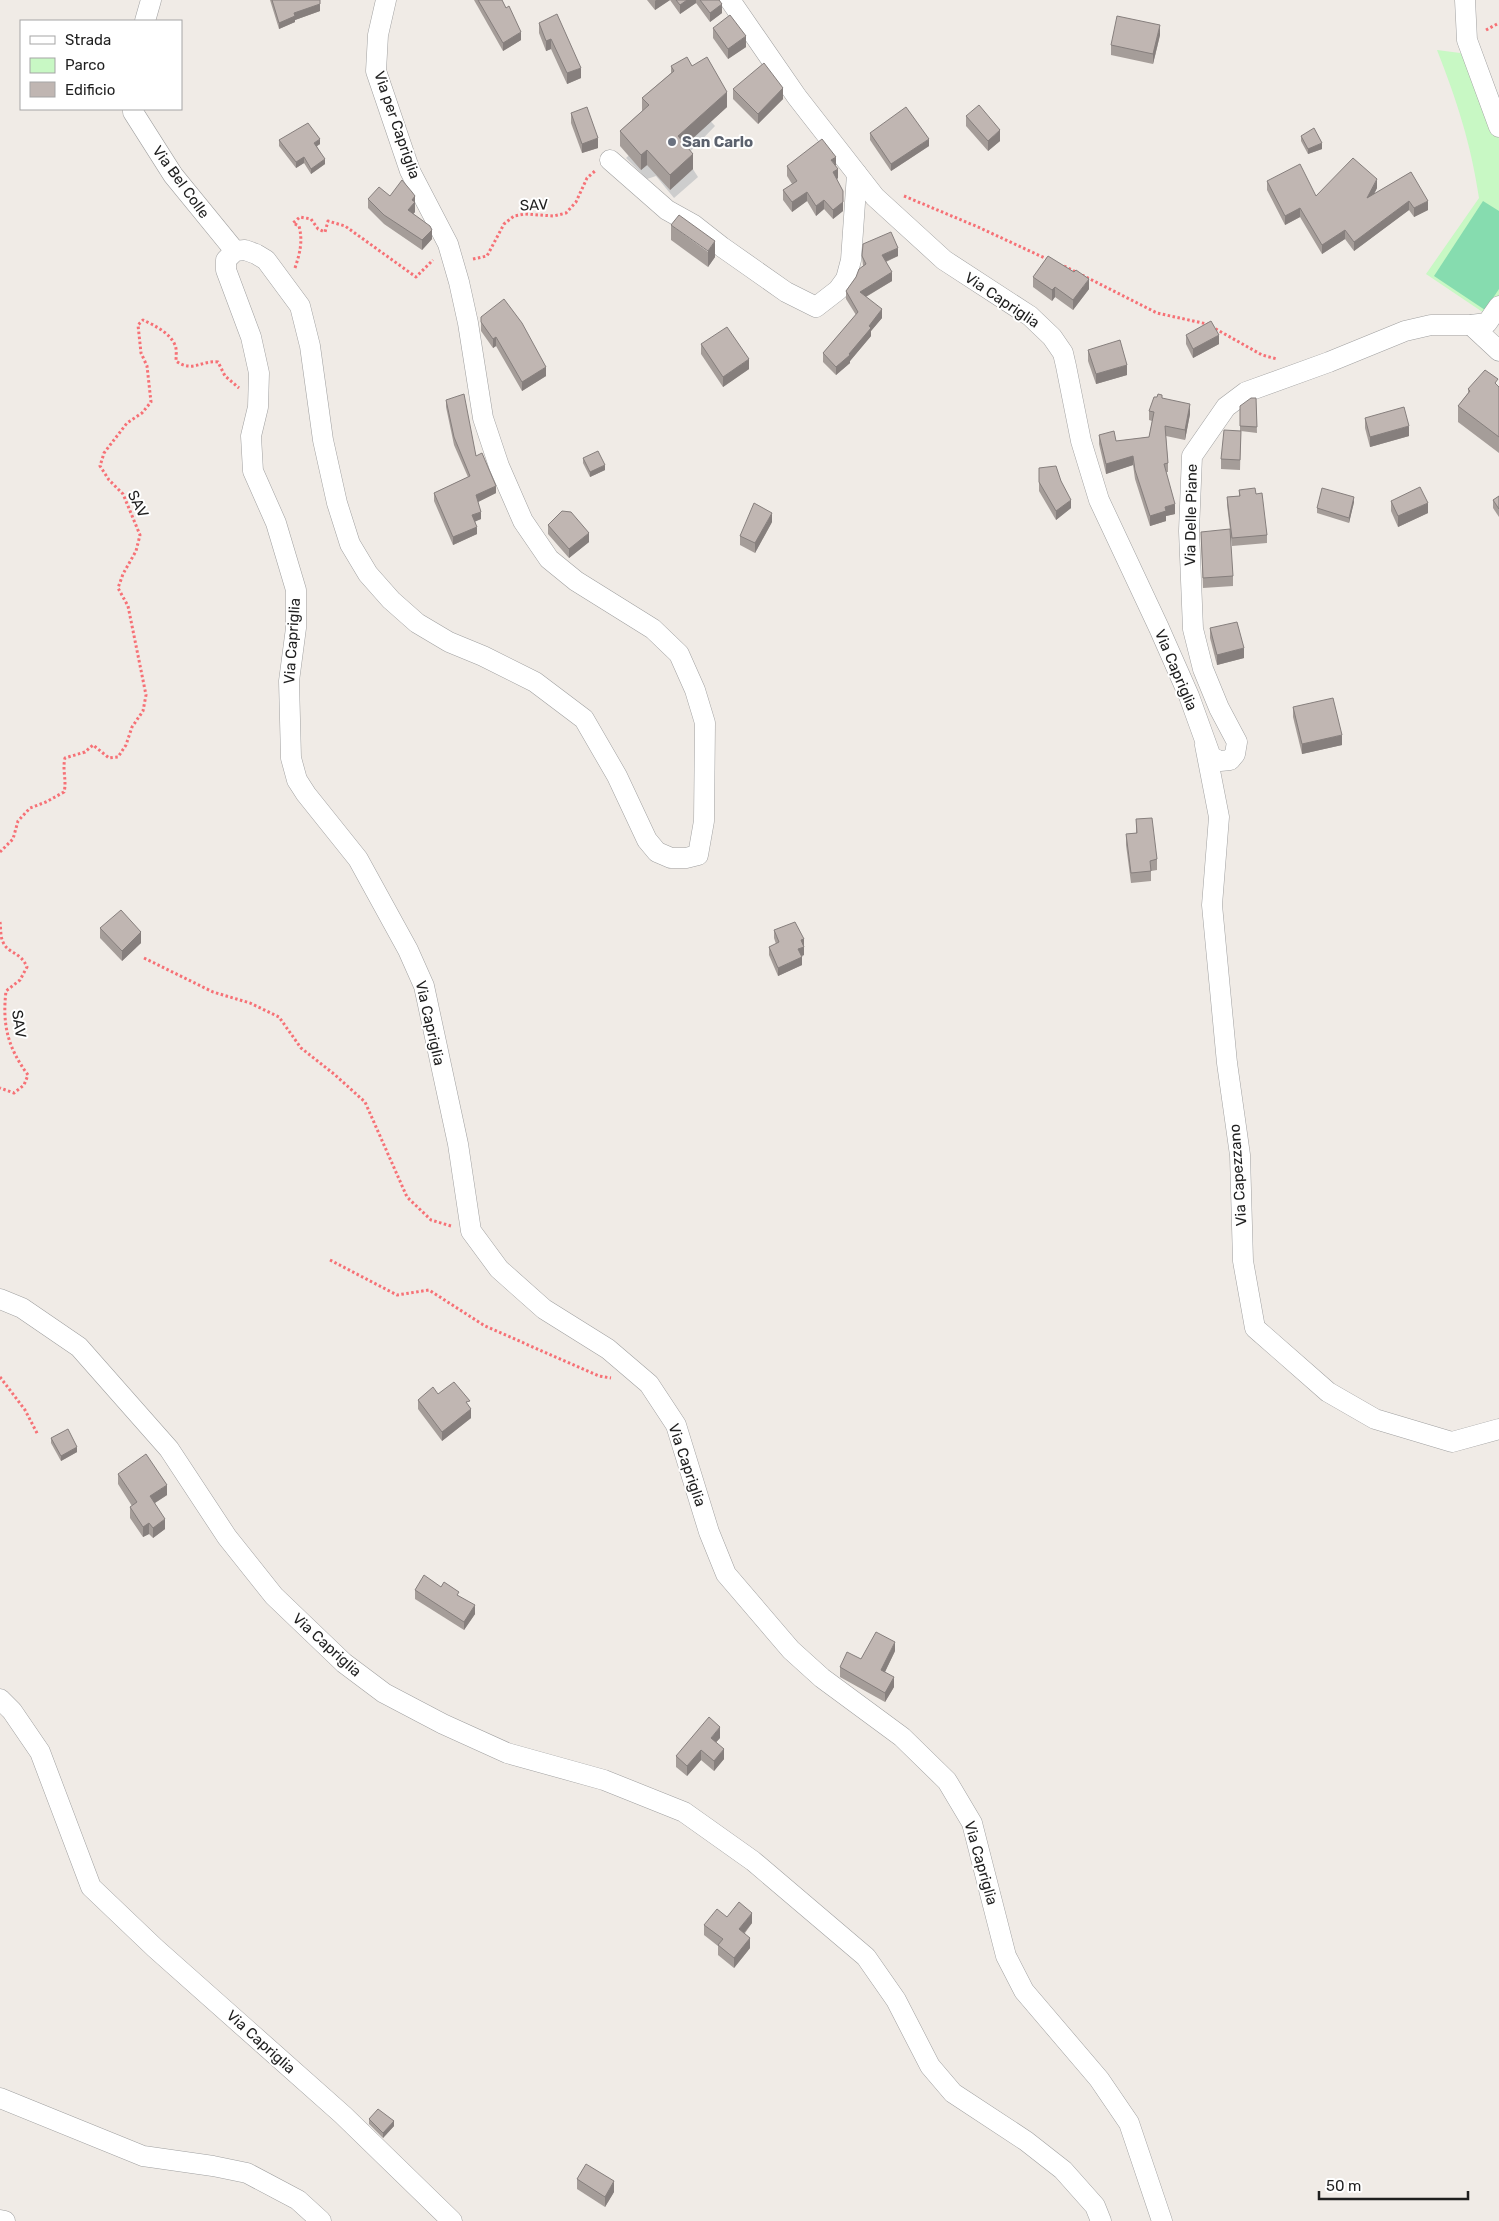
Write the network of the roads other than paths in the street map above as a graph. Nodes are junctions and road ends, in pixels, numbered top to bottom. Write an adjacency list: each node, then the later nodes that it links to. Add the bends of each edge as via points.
1 (151, 0): 5 (street)
2 (386, 0): 10 (street, Via per Capriglia, via 378,35 376,71 410,171 459,282 483,418 499,466 523,521 549,560 576,581 653,629 679,654 695,690 704,724 704,805 698,854 671,858 657,852 647,840 617,776 584,718 535,682 449,642 417,623 368,574 350,544 337,503 322,440 310,346 300,306 266,260 246,250)
3 (730, 0): 9 (street, Via Capriglia, via 798,97)
4 (1465, 0): 7 (street, via 1466,40)
5 (145, 20)
6 (133, 110): 10 (street, Via Bel Colle, via 173,175)
7 (1499, 127)
8 (610, 160): 9 (street, via 667,210 694,225 786,292 816,307 838,290 846,279)
9 (862, 180): 14 (street, Via Capriglia, via 944,260 1030,316 1058,345 1099,500 1189,696)
10 (235, 251): 24 (street, Via Capriglia, via 226,260 226,270 251,336 259,373 258,407 251,436 253,471 276,523 296,590 296,628 289,681 291,758 297,780 306,794 358,859 424,986 458,1144 471,1231 500,1269 544,1309 608,1349 649,1384 676,1426 726,1574 791,1650 822,1678 902,1737 947,1781 972,1823 1006,1956 1024,1991 1099,2079 1128,2123)
11 (1499, 306): 12 (street, via 1487,323)
12 (1470, 325): 13 (street); 14 (street, Via Delle Piane, via 1431,325 1405,331 1246,392 1226,407 1192,456 1189,531 1193,629 1203,669 1236,742 1235,754 1230,760 1220,761 1211,757)
13 (1499, 351)
14 (1205, 743): 16 (street, Via Capezzano, via 1219,817 1212,904 1227,1063 1240,1155 1243,1261 1255,1328 1328,1392 1375,1419 1452,1442)
15 (0, 1299): 23 (street, Via Capriglia, via 22,1308 79,1347 169,1449 227,1538 274,1596 344,1663 384,1693 507,1754 604,1780 684,1812 753,1861 866,1957 896,2000 930,2066 953,2093 1026,2141 1063,2170 1094,2206)
16 (1499, 1429)
17 (0, 1699): 22 (street, Via Capriglia, via 40,1752 91,1888 343,2115)
18 (0, 2098): 21 (street, via 144,2156 247,2173 298,2200)
19 (0, 2220): 20 (street)
20 (5, 2221)
21 (321, 2221)
22 (452, 2221)
23 (1101, 2221)
24 (1162, 2221)

